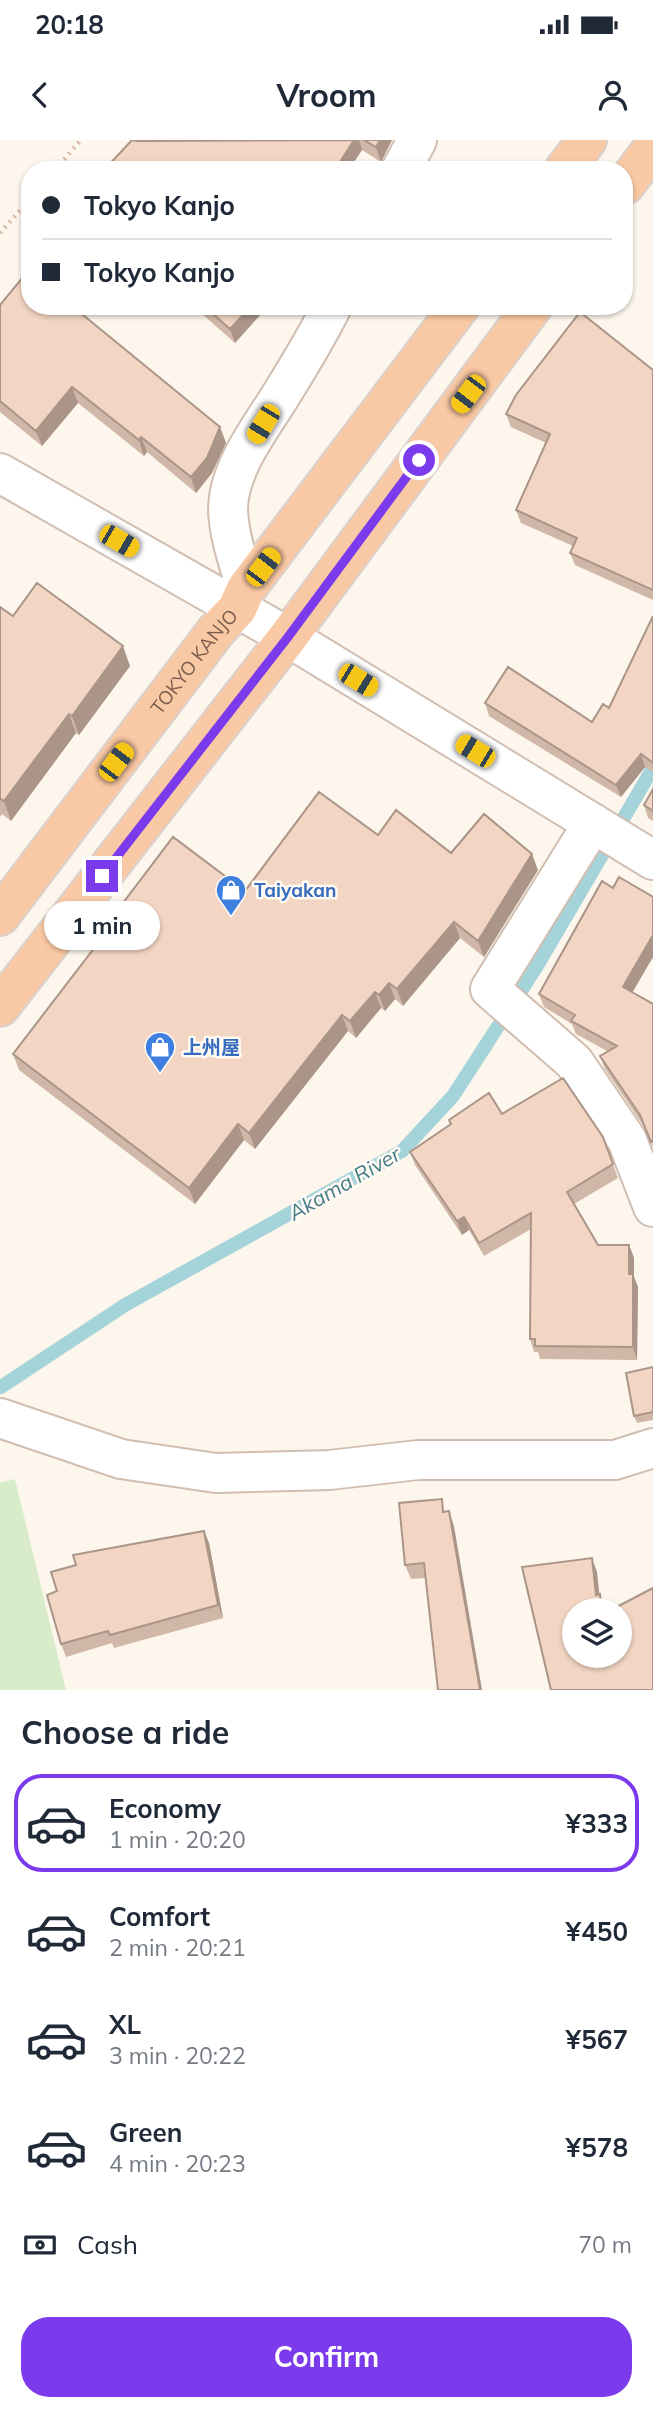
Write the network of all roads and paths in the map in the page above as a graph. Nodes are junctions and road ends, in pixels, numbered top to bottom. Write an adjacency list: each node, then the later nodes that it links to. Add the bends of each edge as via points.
1 (81, 140): 5 (path)
2 (416, 140): 6 (street)
3 (587, 140): 7 (highway)
4 (653, 148): 8 (highway)
5 (63, 161)
6 (406, 161)
7 (571, 161)
8 (633, 174)
9 (21, 209): 10 (path)
10 (0, 233)
11 (327, 315): 15 (street, via 232,482 230,533)
12 (453, 315): 15 (highway, TOKYO KANJO)
13 (526, 315): 16 (highway)
14 (0, 473): 15 (street)
15 (242, 599): 16 (street); 19 (highway, TOKYO KANJO)
16 (288, 637): 17 (street); 20 (highway)
17 (607, 832): 18 (street); 21 (street, via 490,989 573,1062 627,1140)
18 (653, 860)
19 (0, 916)
20 (0, 1007)
21 (653, 1208)
22 (0, 1418): 23 (street, via 121,1459 216,1473 328,1470 418,1460 615,1460)
23 (653, 1448)

